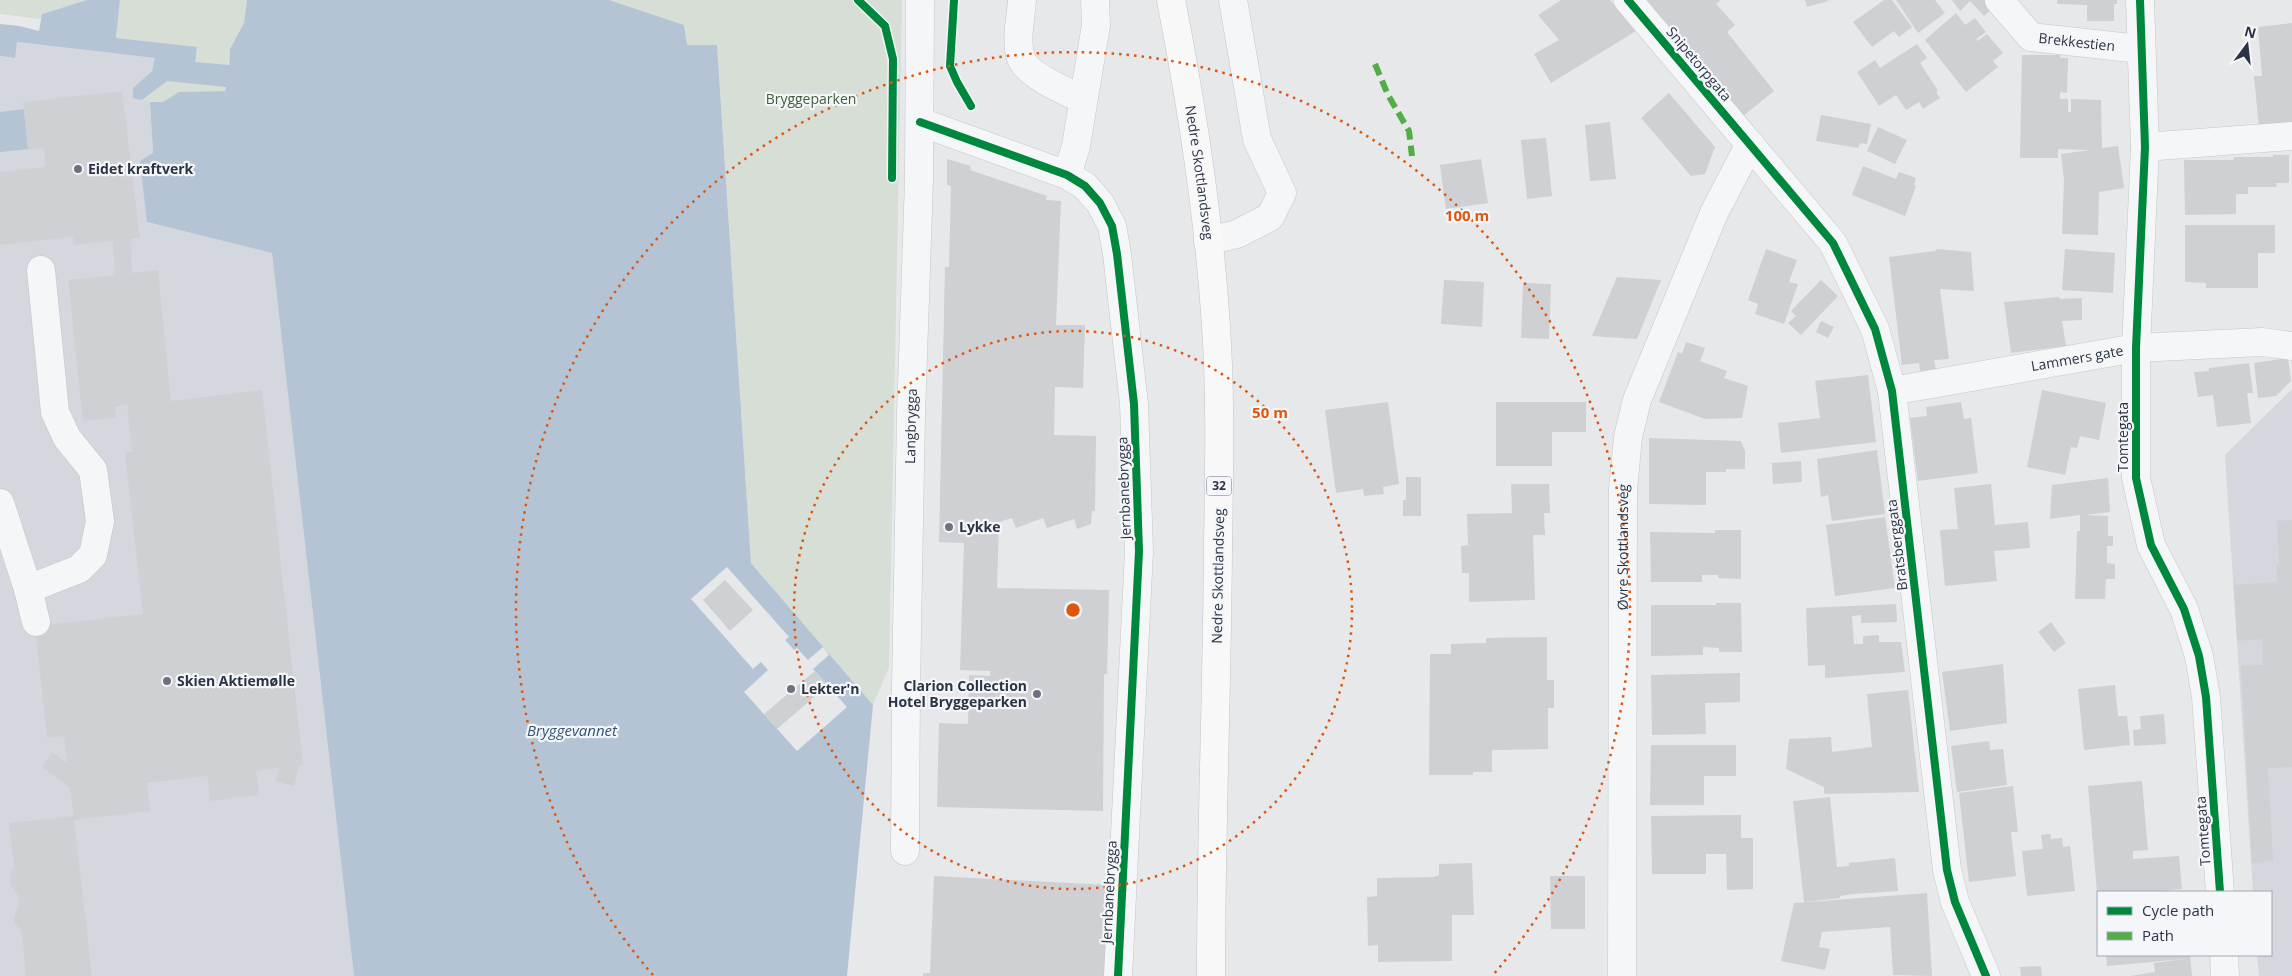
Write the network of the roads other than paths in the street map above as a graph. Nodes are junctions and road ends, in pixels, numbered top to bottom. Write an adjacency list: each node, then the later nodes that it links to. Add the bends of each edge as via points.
1 (920, 0): 11 (street, Langbrygga)
2 (1022, 0): 10 (street, via 1021,59 1032,72)
3 (1095, 0): 10 (street, via 1096,24)
4 (1171, 0): 16 (main road, Nedre Skottlandsveg / 32, via 1189,97)
5 (1234, 0): 16 (street, via 1256,139 1282,193 1270,217 1237,234)
6 (1628, 0): 13 (street, Snipetorpgata)
7 (1999, 0): 9 (street, Brekkestien, via 2031,37)
8 (2140, 0): 9 (street, Tomtegata)
9 (2140, 48): 14 (street, Tomtegata)
10 (1083, 100): 15 (street, via 1076,146)
11 (920, 122): 15 (street, Jernbanebrygga); 24 (street, Langbrygga, via 906,666)
12 (2292, 136): 14 (street)
13 (1750, 144): 20 (street, Bratsberggata, via 1833,243 1875,328); 29 (street, Øvre Skottlandsveg, via 1714,213 1637,400 1628,437 1623,500)
14 (2145, 147): 19 (street, Tomtegata)
15 (1067, 175): 27 (street, Jernbanebrygga, via 1085,186 1100,203 1112,226 1118,254 1134,404 1140,551)
16 (1208, 241): 28 (main road, Nedre Skottlandsveg / 32, via 1219,402)
17 (41, 270): 22 (street, via 54,412 67,438 93,470 100,521 93,555 79,569)
18 (2292, 346): 19 (street, Lammers gate, via 2262,342)
19 (2136, 348): 20 (street, Lammers gate); 25 (street, Tomtegata, via 2136,478 2151,545 2184,609 2199,656 2206,697)
20 (1892, 391): 30 (street, Bratsberggata, via 1947,870 1955,902)
21 (0, 503): 22 (street)
22 (28, 589): 23 (street)
23 (36, 622)
24 (905, 851)
25 (2220, 891)
26 (2224, 956): 31 (street)
27 (1118, 976)
28 (1210, 976)
29 (1622, 976)
30 (1986, 976)
31 (2225, 976)

